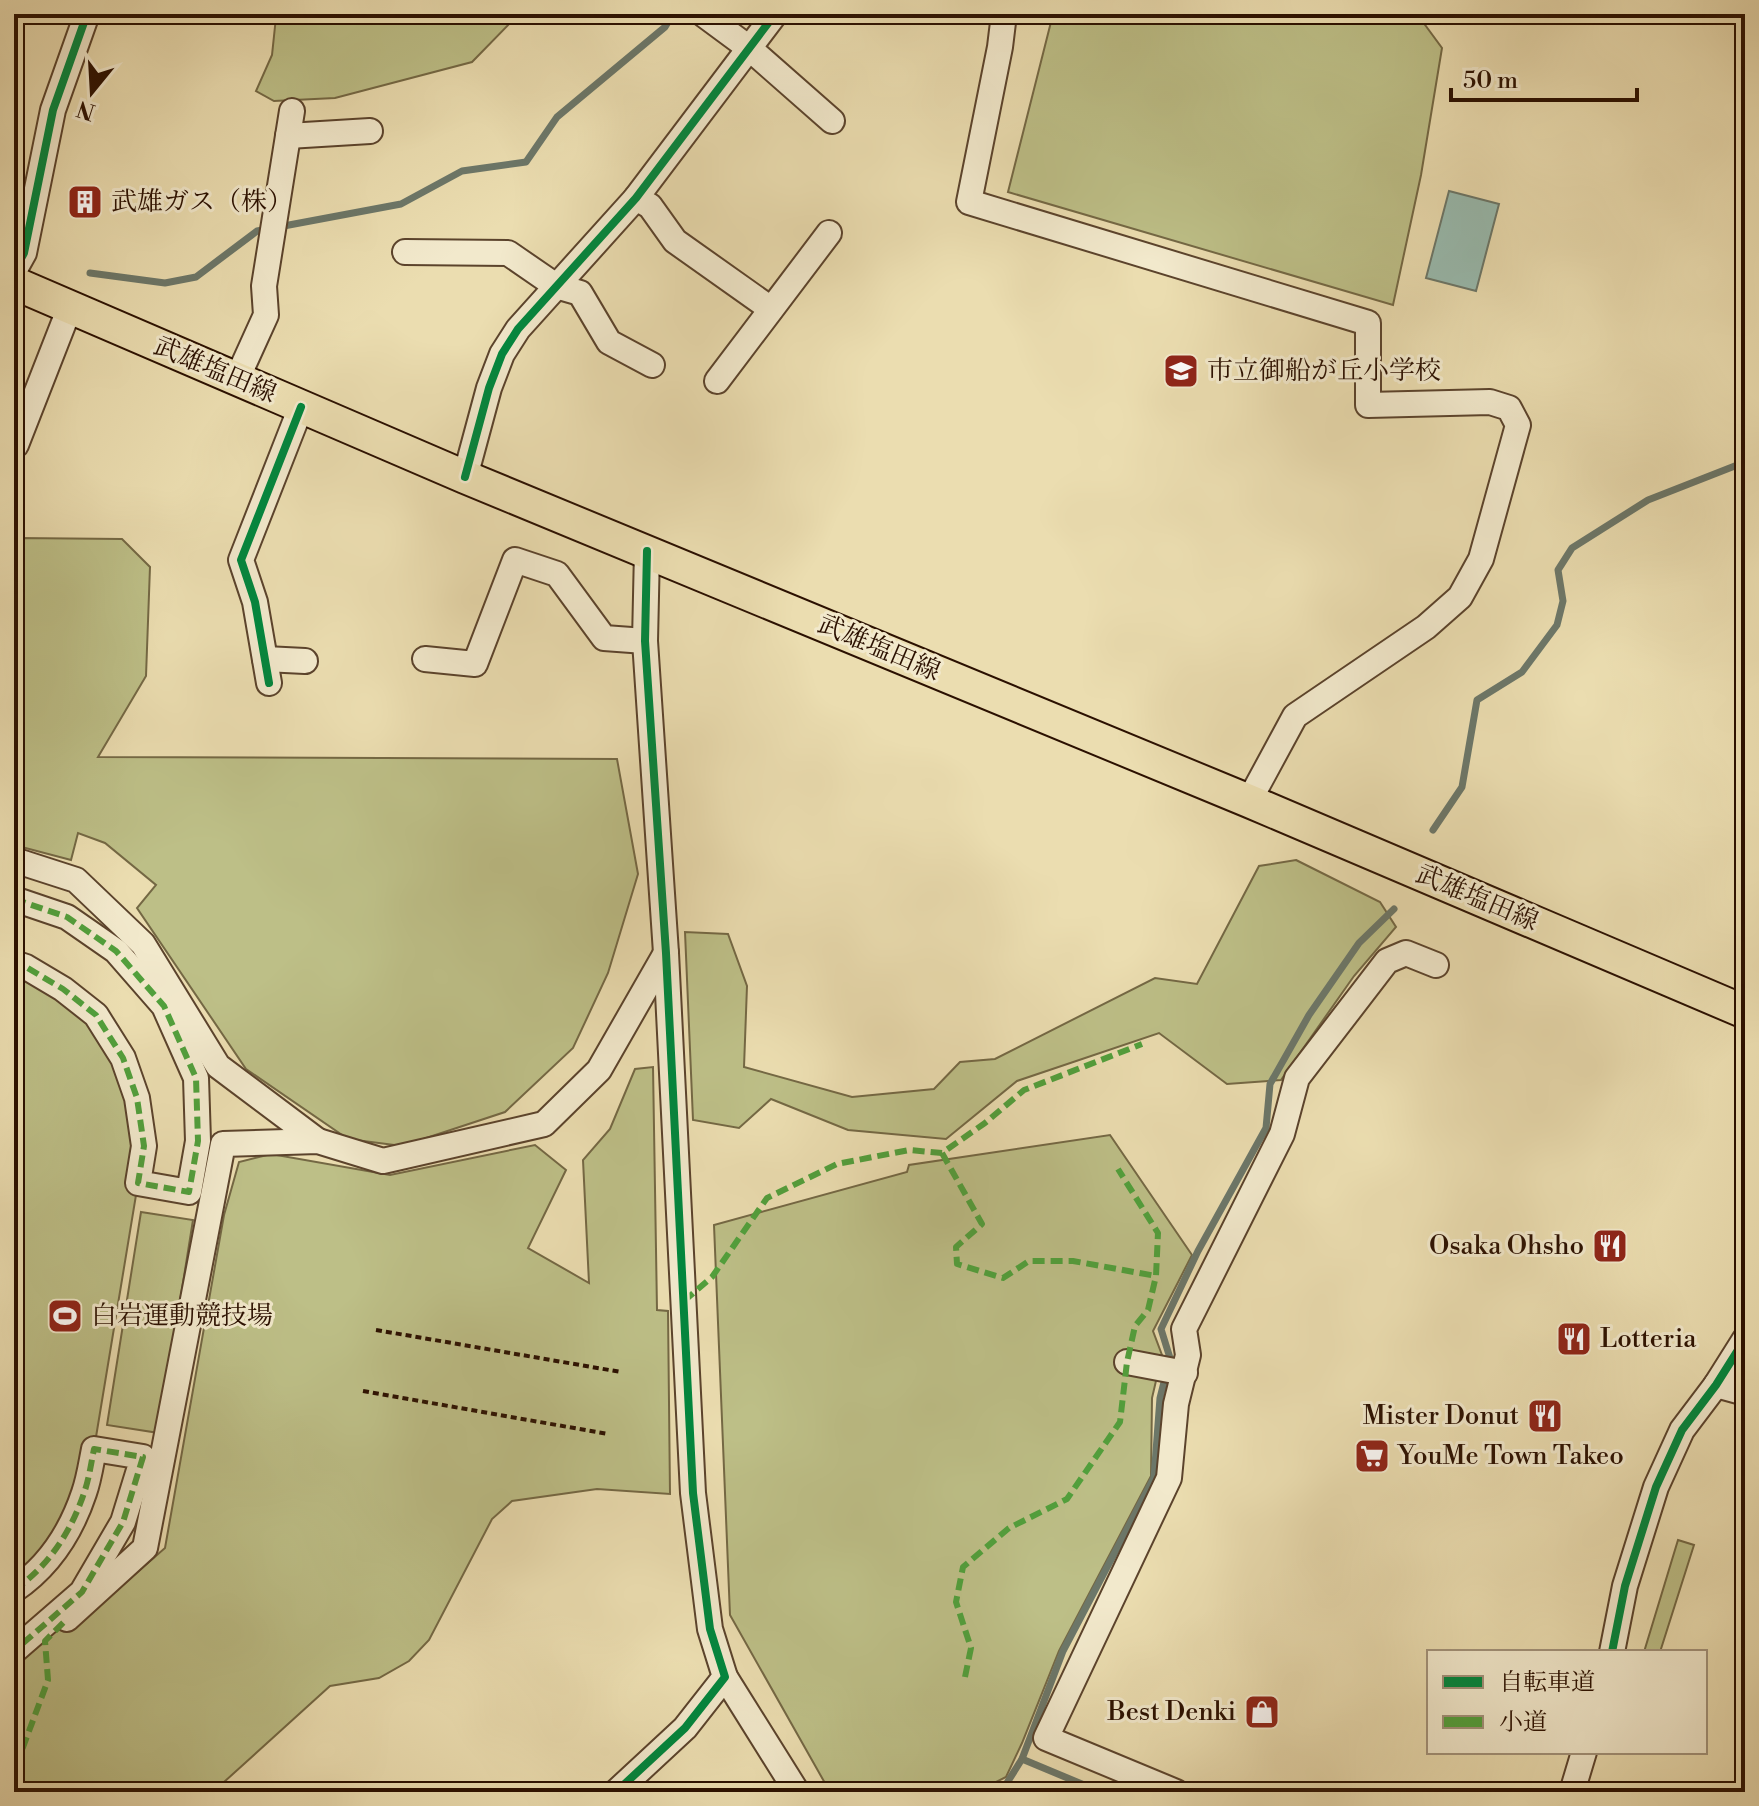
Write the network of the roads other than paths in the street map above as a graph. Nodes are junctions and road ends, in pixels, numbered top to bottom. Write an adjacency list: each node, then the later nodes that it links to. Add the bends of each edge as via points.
1 (87, 14): 13 (street, via 53,110 24,253)
2 (703, 14): 5 (street)
3 (775, 14): 5 (street)
4 (1004, 14): 28 (street, via 969,202 1368,323 1368,405 1490,402 1509,408 1518,425 1481,559 1460,597 1426,627 1295,716)
5 (749, 48): 7 (street); 10 (street)
6 (292, 111): 9 (street)
7 (832, 121)
8 (370, 131): 9 (street)
9 (288, 136): 19 (street, via 264,286 266,315)
10 (636, 198): 15 (street); 17 (street, via 650,206 675,241)
11 (829, 233): 17 (street)
12 (405, 252): 15 (street, via 508,253)
13 (14, 271)
14 (14, 283): 16 (main road, 武雄塩田線)
15 (556, 286): 18 (street, via 580,293 609,342); 23 (street, via 502,354)
16 (70, 307): 19 (main road, 武雄塩田線); 22 (street)
17 (771, 309): 20 (street)
18 (652, 365)
19 (237, 379): 21 (main road, 武雄塩田線)
20 (717, 381)
21 (301, 407): 23 (main road, 武雄塩田線); 27 (street, via 241,560 255,602 267,671)
22 (14, 445)
23 (465, 477): 24 (main road, 武雄塩田線)
24 (647, 551): 25 (street); 28 (main road, 武雄塩田線)
25 (645, 641): 26 (street, via 604,638 557,574 515,560 475,664); 31 (street)
26 (425, 659)
27 (305, 661)
28 (1249, 801): 34 (main road, 武雄塩田線)
29 (14, 860): 35 (street, via 76,880 143,944 218,1066)
30 (14, 899): 32 (street, via 67,917 116,951 164,1006 196,1078 198,1141 189,1192 138,1183 144,1146 137,1098 123,1058 96,1015 63,989)
31 (666, 953): 35 (street, via 599,1070 544,1124 383,1161); 45 (street, via 693,1493 710,1629)
32 (14, 963)
33 (1436, 965): 38 (street, via 1406,953 1387,961 1297,1078 1282,1134 1184,1329)
34 (1745, 1012)
35 (318, 1141): 42 (street, via 223,1144 145,1548)
36 (1745, 1339): 39 (street)
37 (1127, 1362): 38 (street)
38 (1185, 1373): 49 (street, via 1176,1404 1169,1478 1046,1738)
39 (1716, 1385): 40 (street); 43 (street, via 1682,1430 1656,1487 1625,1586)
40 (1745, 1393)
41 (14, 1590): 44 (street, via 47,1562 68,1531 85,1492 94,1449 143,1457 123,1522 82,1592)
42 (67, 1619)
43 (1612, 1650)
44 (14, 1651)
45 (725, 1677): 47 (street, via 685,1728); 48 (street)
46 (1583, 1754): 50 (street)
47 (616, 1792)
48 (797, 1792)
49 (1176, 1792)
50 (1572, 1792)

